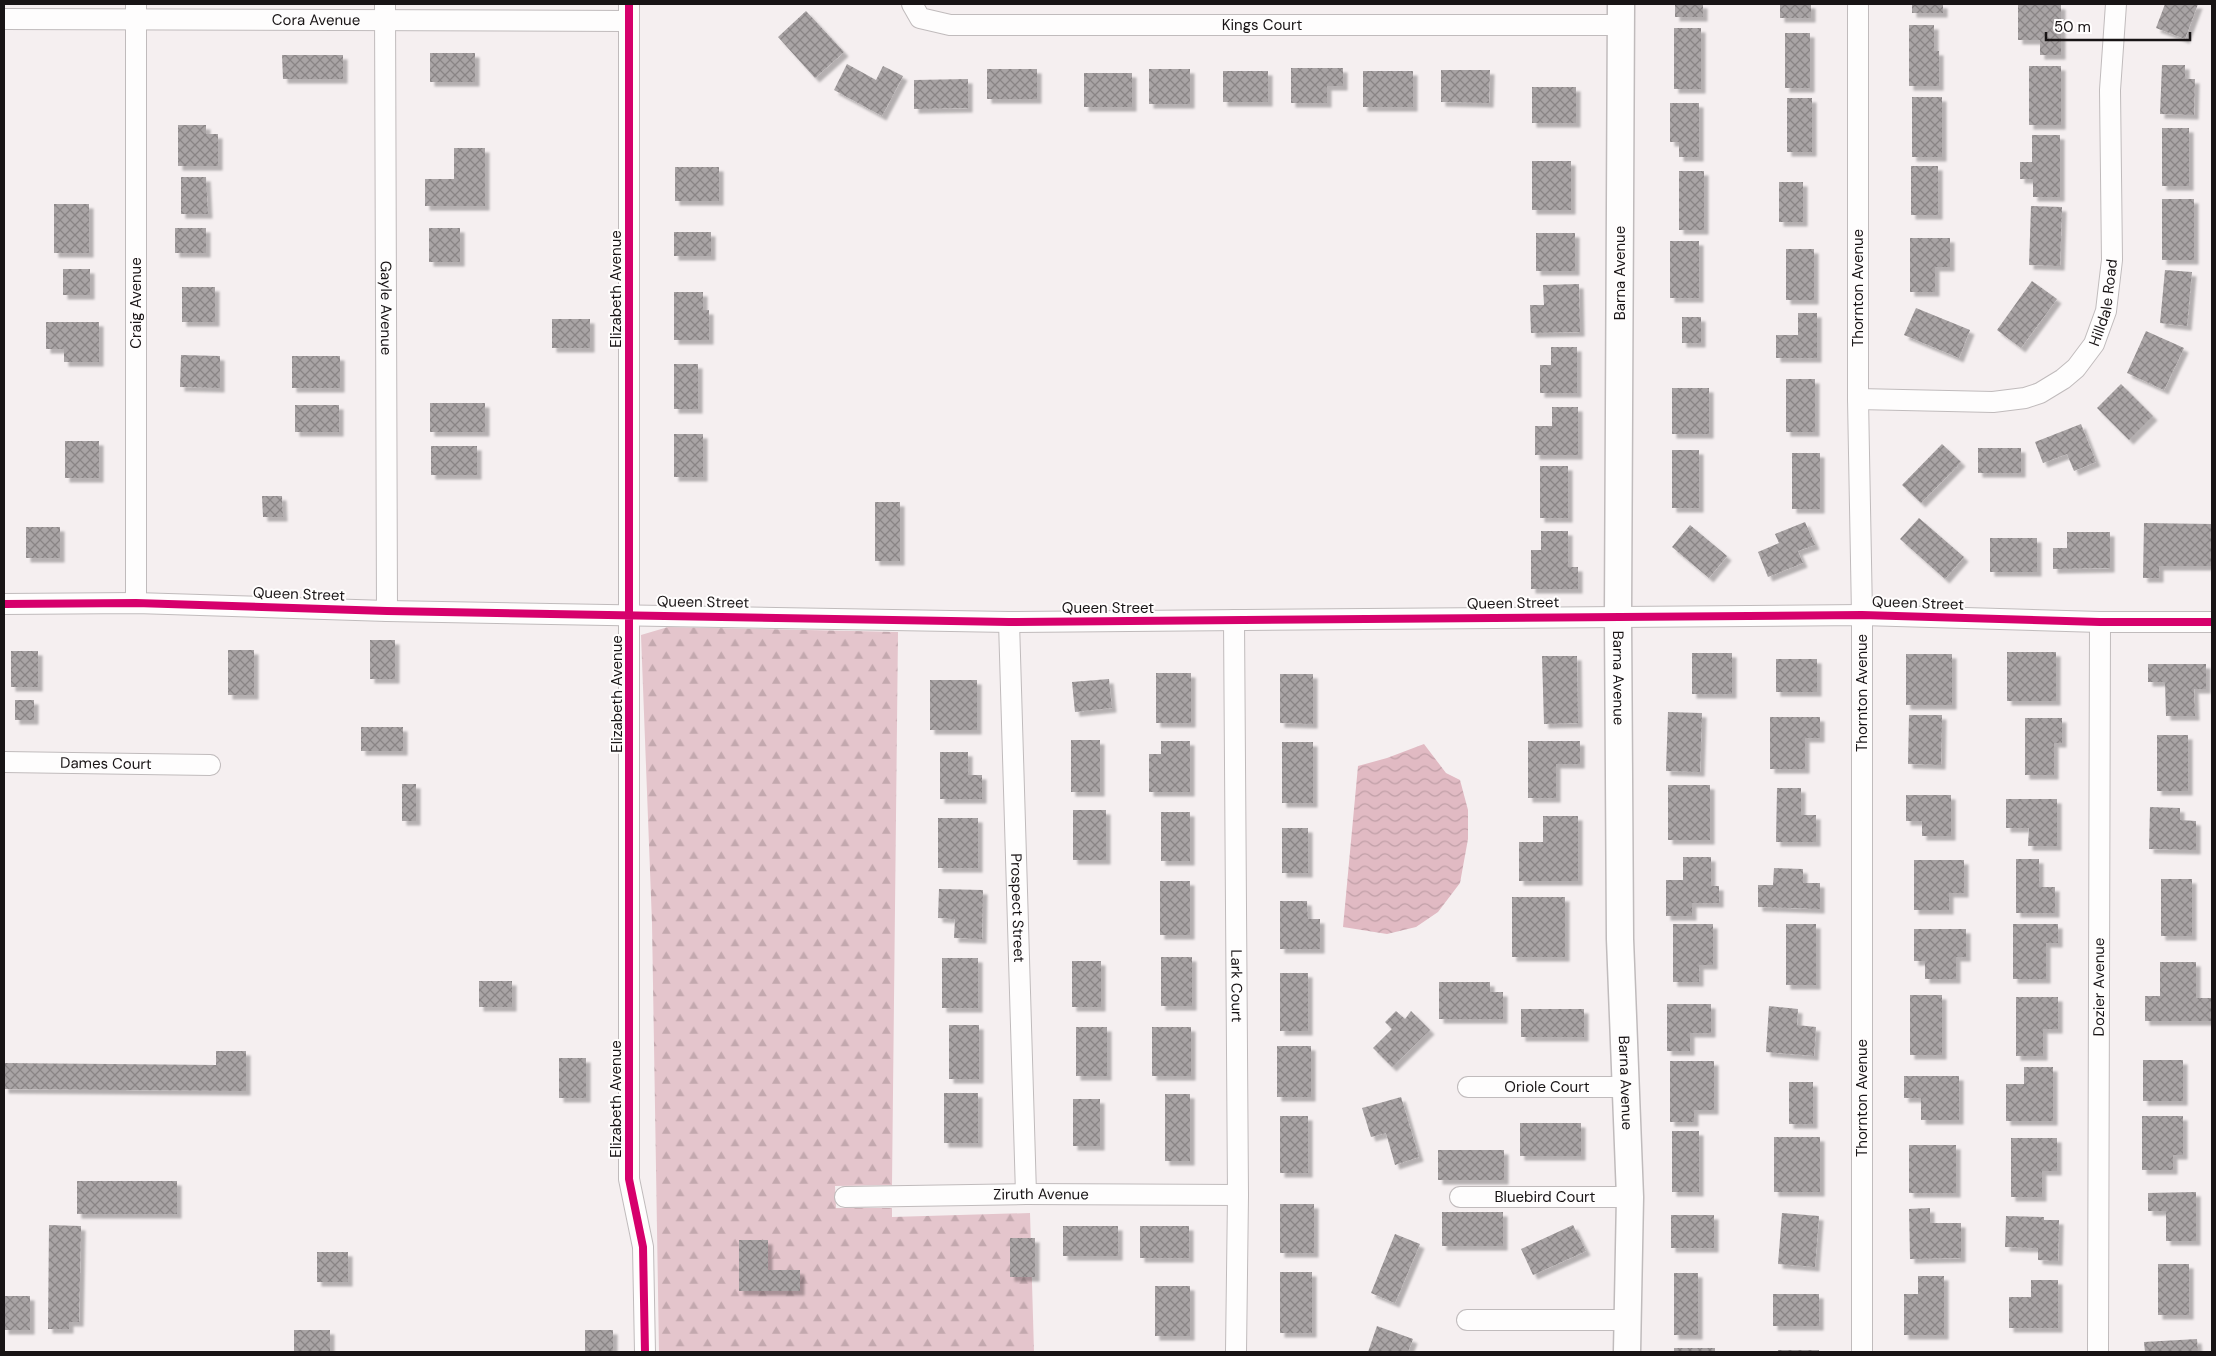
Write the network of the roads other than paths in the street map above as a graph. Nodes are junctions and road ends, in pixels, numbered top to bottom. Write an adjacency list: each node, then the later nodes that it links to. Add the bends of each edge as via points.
1 (912, 4): 7 (street, Kings Court, via 920,18 950,25)
2 (1858, 4): 9 (street, Thornton Avenue)
3 (2116, 4): 9 (street, Hilldale Road, via 2110,90 2112,260 2106,311 2094,344 2063,379 2026,398 1993,402)
4 (136, 11): 5 (street, Cora Avenue); 8 (street, Cora Avenue); 10 (street, Craig Avenue)
5 (385, 12): 6 (street, Cora Avenue); 12 (street, Gayle Avenue)
6 (628, 12): 13 (street, Elizabeth Avenue)
7 (1621, 14): 15 (street, Barna Avenue)
8 (4, 19)
9 (1858, 399): 14 (street, Thornton Avenue)
10 (136, 603): 11 (street, Queen Street); 12 (street, Queen Street)
11 (4, 604)
12 (387, 611): 13 (street, Queen Street)
13 (630, 614): 17 (street, Queen Street); 31 (street, Elizabeth Avenue, via 629,1179 643,1247)
14 (1862, 615): 15 (street, Queen Street); 18 (street, Queen Street); 34 (street, Thornton Avenue)
15 (1618, 616): 16 (street, Queen Street); 23 (street, Barna Avenue, via 1620,939)
16 (1234, 620): 17 (street, Queen Street); 25 (street, Lark Court)
17 (1009, 622): 24 (street, Prospect Street)
18 (2100, 622): 19 (street, Queen Street); 35 (street, Dozier Avenue)
19 (2212, 622)
20 (4, 762): 21 (street, Dames Court)
21 (210, 765)
22 (1468, 1087): 23 (street, Oriole Court)
23 (1626, 1087): 28 (street, Barna Avenue)
24 (1026, 1194): 25 (street, Ziruth Avenue); 26 (street, Ziruth Avenue)
25 (1238, 1195): 32 (street, Lark Court)
26 (845, 1197)
27 (1460, 1197): 28 (street, Bluebird Court)
28 (1630, 1197): 30 (street, Barna Avenue)
29 (1467, 1320): 30 (street)
30 (1628, 1320): 33 (street, Barna Avenue)
31 (645, 1352)
32 (1236, 1352)
33 (1627, 1352)
34 (1862, 1352)
35 (2098, 1352)

